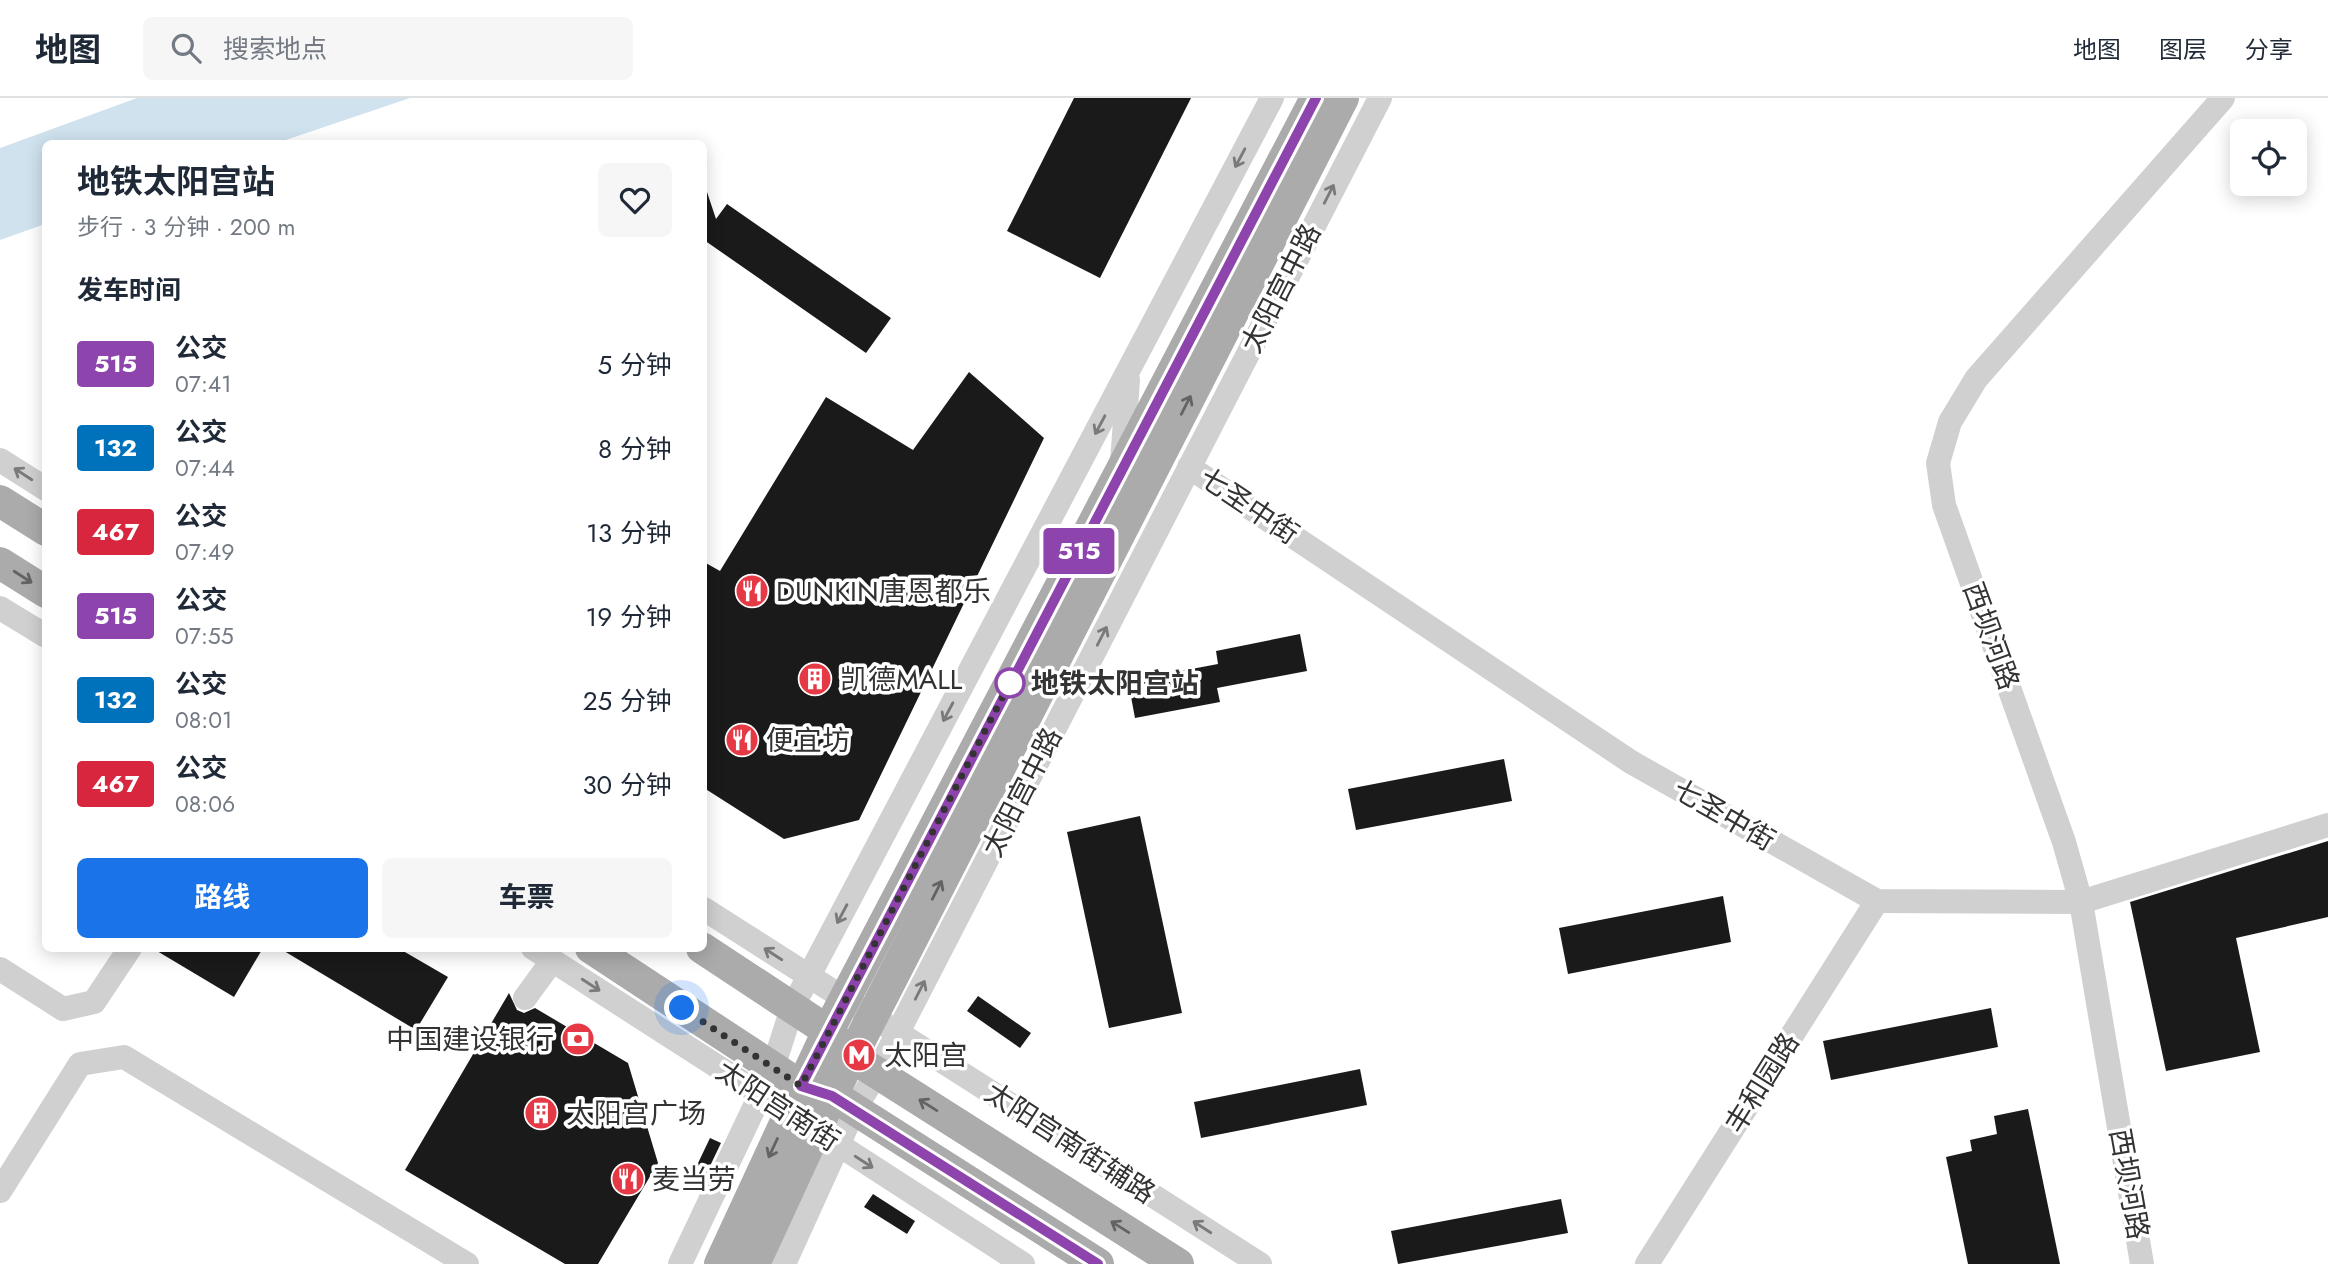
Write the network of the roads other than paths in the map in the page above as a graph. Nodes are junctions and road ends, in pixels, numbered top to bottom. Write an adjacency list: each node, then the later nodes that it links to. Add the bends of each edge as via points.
1 (1272, 98): 6 (street, one-way to 6)
2 (1315, 98): 10 (main road, 太阳宫中路)
3 (1343, 98): 13 (main road, 太阳宫中路, one-way to 3)
4 (1380, 98): 7 (street, 太阳宫中路, one-way to 4)
5 (2223, 98): 23 (street, 西坝河路, via 1976,379 1950,422 1938,463 1944,505 2064,842)
6 (1129, 369): 10 (street); 19 (street, one-way to 19)
7 (1222, 402): 9 (street, 太阳宫中路); 13 (street)
8 (0, 460): 11 (street, one-way to 8)
9 (1189, 467): 22 (street, 七圣中街, via 1631,762); 34 (street, 太阳宫中路, one-way to 9)
10 (1121, 470): 20 (main road, 太阳宫中路)
11 (42, 486)
12 (0, 501): 14 (main road)
13 (1132, 510): 34 (main road, 太阳宫中路, one-way to 13)
14 (42, 527)
15 (0, 563): 16 (main road, one-way to 16)
16 (42, 589)
17 (0, 608): 18 (street)
18 (42, 634)
19 (980, 652): 20 (street); 30 (street, one-way to 30)
20 (1016, 671): 32 (main road, 太阳宫中路)
21 (2328, 825): 23 (street, 七圣中街)
22 (1877, 901): 23 (street, 七圣中街); 51 (street, 丰和园路)
23 (2081, 902): 52 (street, 西坝河路)
24 (707, 911): 30 (street, 太阳宫南街辅路, one-way to 24)
25 (707, 951): 33 (main road)
26 (127, 952): 29 (street, via 94,1002 63,1009)
27 (596, 952): 37 (main road, 太阳宫南街)
28 (543, 955): 31 (street); 37 (street, 太阳宫南街, one-way to 37)
29 (0, 969)
30 (809, 976): 32 (street, 太阳宫南街辅路); 33 (street)
31 (525, 998)
32 (845, 999): 34 (street, 太阳宫南街辅路); 35 (main road, 太阳宫中路)
33 (792, 1007): 35 (main road); 37 (street)
34 (885, 1025): 36 (main road, 太阳宫中路); 50 (street, 太阳宫南街辅路, one-way to 34)
35 (828, 1031): 36 (main road); 38 (main road, 太阳宫中路)
36 (864, 1065): 39 (main road, 太阳宫中路); 49 (main road, one-way to 36)
37 (767, 1081): 38 (main road, 太阳宫南街); 43 (street)
38 (795, 1099): 39 (main road, 太阳宫南街); 40 (street, 太阳宫南街); 44 (main road, 太阳宫中路, one-way to 44)
39 (843, 1103): 40 (main road, 太阳宫中路); 48 (main road, 太阳宫南街)
40 (827, 1138): 45 (main road, 太阳宫中路); 46 (street, 太阳宫中路); 47 (street, 太阳宫南街, one-way to 47)
41 (0, 1191): 42 (street, via 80,1064 124,1057)
42 (467, 1264)
43 (680, 1264)
44 (720, 1264)
45 (754, 1264)
46 (784, 1264)
47 (1023, 1264)
48 (1098, 1264)
49 (1178, 1264)
50 (1259, 1264)
51 (1647, 1264)
52 (2142, 1264)

